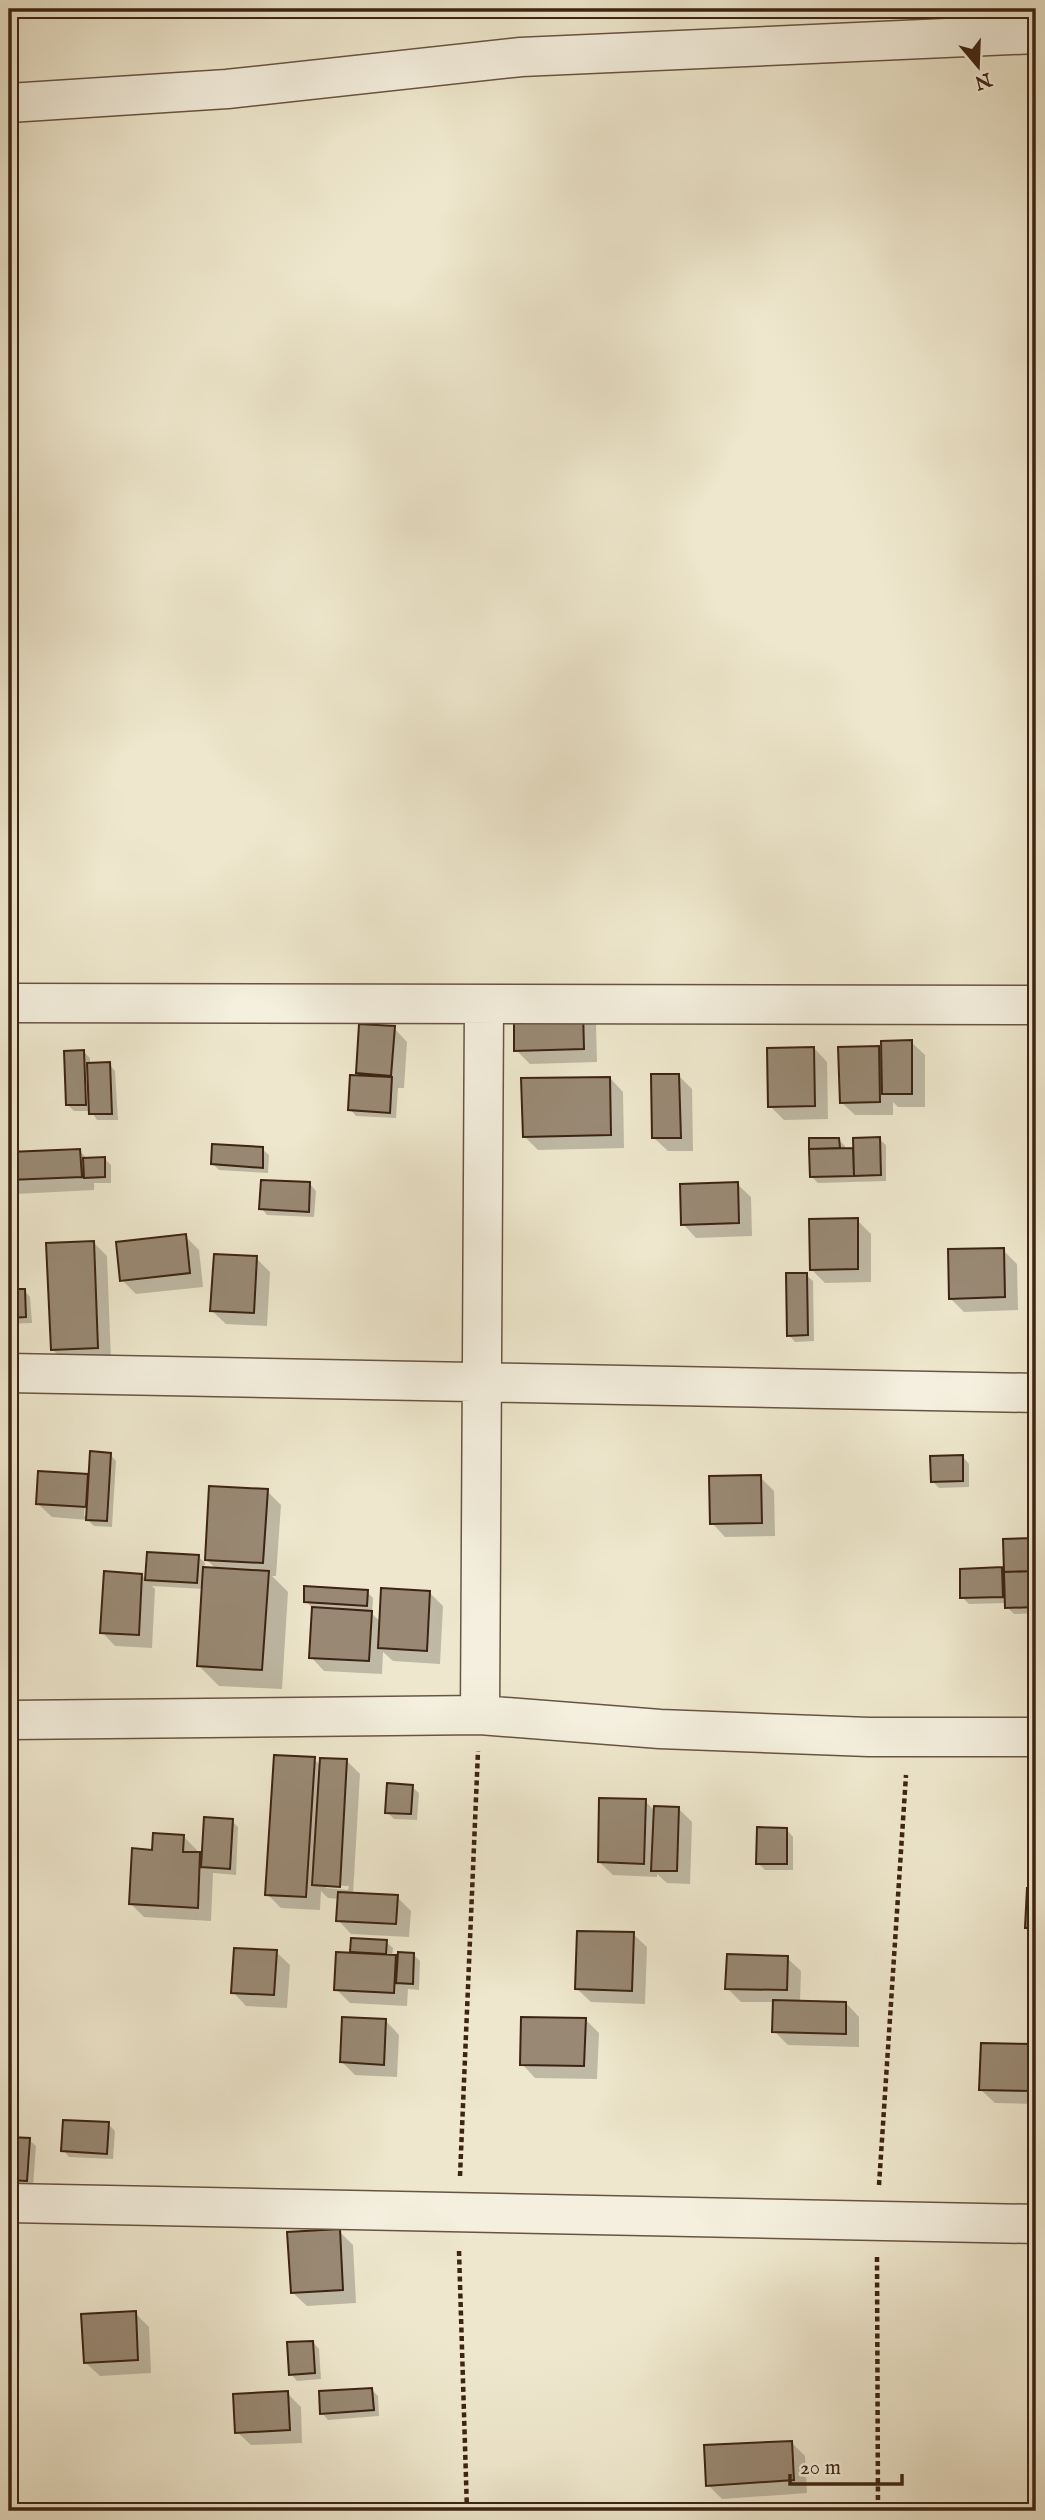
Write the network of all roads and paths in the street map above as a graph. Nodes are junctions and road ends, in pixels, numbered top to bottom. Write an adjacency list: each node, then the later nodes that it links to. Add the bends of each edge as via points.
1 (1036, 34): 2 (street, via 521,57 226,89)
2 (9, 103)
3 (9, 1003): 4 (street)
4 (484, 1004): 5 (street); 7 (street)
5 (1036, 1005)
6 (9, 1373): 7 (street)
7 (481, 1382): 8 (street); 9 (street)
8 (1036, 1393)
9 (480, 1715): 10 (street); 11 (street, via 660,1729); 14 (path)
10 (9, 1720)
11 (909, 1737): 12 (street); 15 (path)
12 (1036, 1737)
13 (9, 2203): 14 (street)
14 (458, 2212): 15 (street); 17 (path)
15 (877, 2221): 16 (street); 18 (path)
16 (1036, 2224)
17 (467, 2511)
18 (878, 2511)

